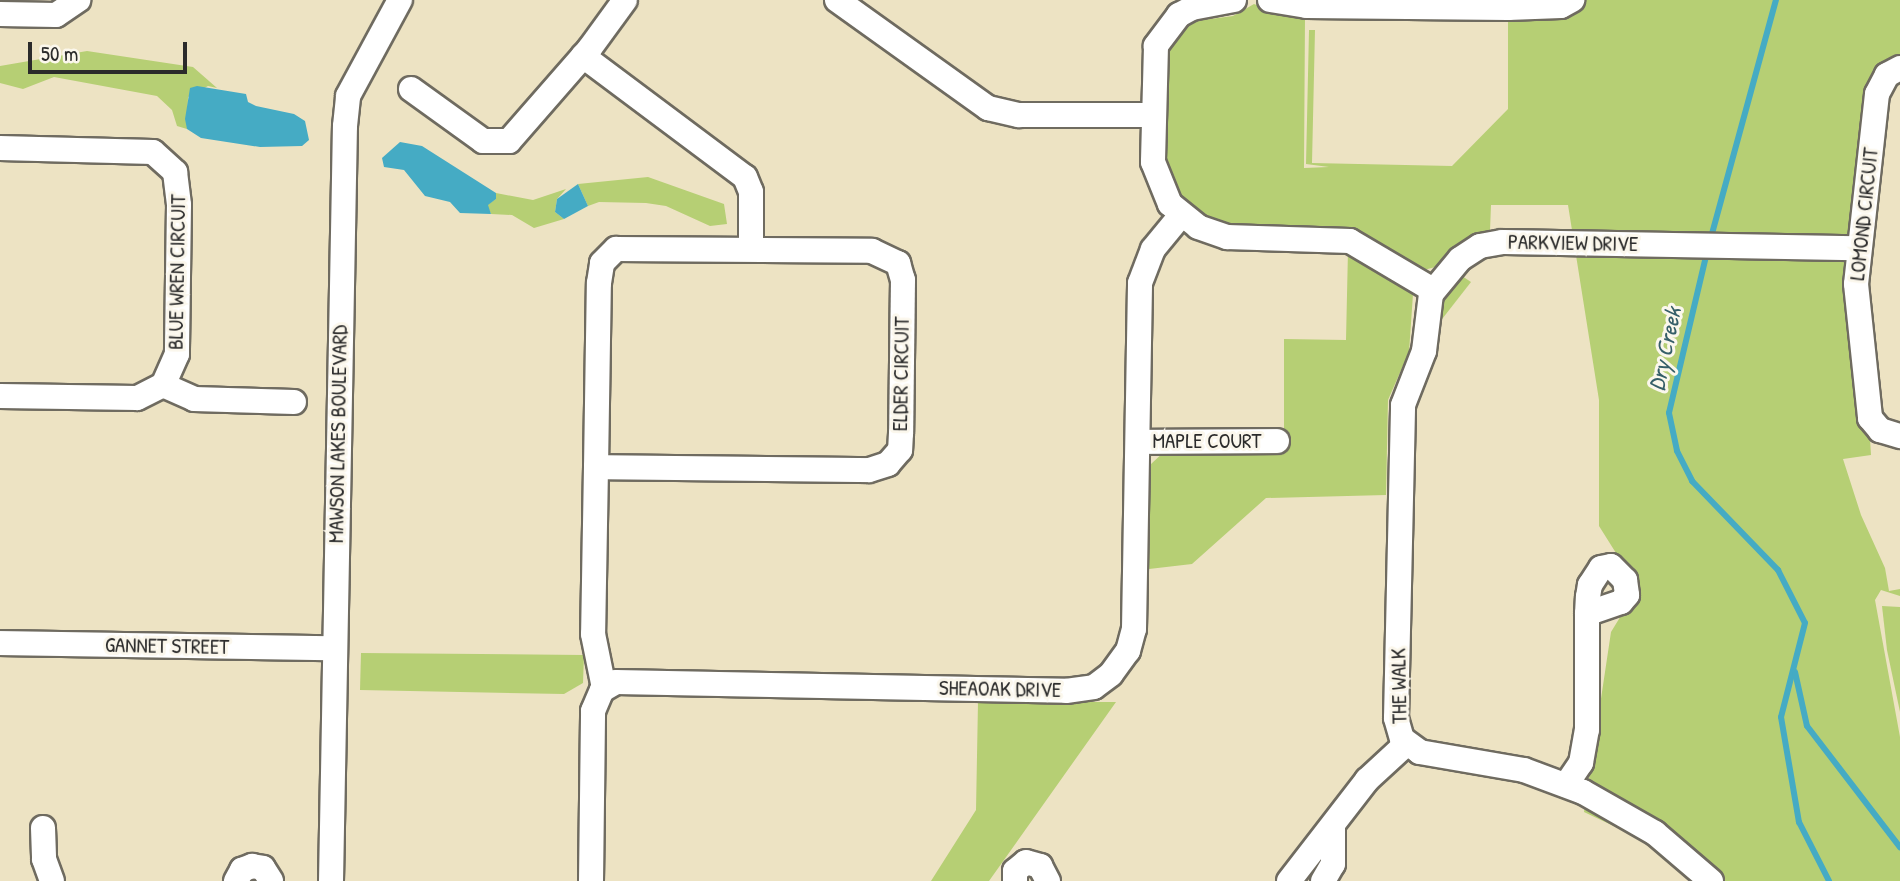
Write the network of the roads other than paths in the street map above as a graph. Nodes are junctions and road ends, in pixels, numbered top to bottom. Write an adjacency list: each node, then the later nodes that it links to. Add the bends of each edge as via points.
1 (78, 0): 9 (street, via 56,15)
2 (400, 0): 28 (street, MAWSON LAKES BOULEVARD, via 348,96)
3 (625, 0): 10 (street)
4 (837, 0): 13 (street, via 988,108 1019,115)
5 (1234, 0): 13 (street, via 1192,8 1162,33 1153,56)
6 (1270, 0): 8 (street, via 1281,5)
7 (1572, 0): 8 (street, via 1548,7)
8 (1425, 4)
9 (0, 14)
10 (583, 57): 12 (street, via 516,136 501,143 483,141); 17 (street, via 745,177 751,192)
11 (1900, 68): 16 (street, LOMOND CIRCUIT, via 1887,75 1877,94)
12 (411, 89)
13 (1153, 115): 15 (street, via 1156,174)
14 (0, 148): 19 (street, BLUE WREN CIRCUIT, via 143,150 168,161 175,172 180,205 177,354)
15 (1181, 215): 18 (street, via 1227,237 1350,241); 24 (street, SHEAOAK DRIVE, via 1153,249 1143,271)
16 (1858, 248): 18 (street, PARKVIEW DRIVE, via 1490,243 1460,258); 22 (street, LOMOND CIRCUIT, via 1856,284 1868,410 1876,427)
17 (751, 249): 25 (street, ELDER CIRCUIT, via 628,247 608,255 599,283); 25 (street, ELDER CIRCUIT, via 872,251 898,263 903,280 897,456 869,470)
18 (1433, 290): 30 (street, THE WALK, via 1426,344 1403,415 1396,718)
19 (163, 384): 20 (street, via 137,398); 21 (street, via 194,399)
20 (0, 396)
21 (294, 402)
22 (1900, 436)
23 (1277, 441): 24 (street, MAPLE COURT)
24 (1138, 442): 29 (street, SHEAOAK DRIVE, via 1134,629 1128,651 1094,687 1066,691 627,680)
25 (596, 467): 29 (street, ELDER CIRCUIT, via 594,644)
26 (1587, 614): 31 (street, via 1587,730 1581,763)
27 (0, 643): 28 (street, GANNET STREET)
28 (334, 648): 37 (street, MAWSON LAKES BOULEVARD)
29 (604, 688): 38 (street, via 593,711)
30 (1406, 744): 31 (street, THE WALK, via 1420,752 1492,762); 33 (street, via 1367,780)
31 (1566, 785): 43 (street, THE WALK, via 1655,832)
32 (43, 828): 34 (street, via 44,859)
33 (1333, 828): 41 (street); 42 (street, via 1333,864)
34 (52, 881)
35 (236, 881): 36 (street, via 242,870 257,866)
36 (271, 881)
37 (331, 881)
38 (591, 881)
39 (1015, 881): 40 (street, via 1015,871 1026,862 1040,866)
40 (1048, 881)
41 (1289, 881)
42 (1323, 881)
43 (1711, 881)

